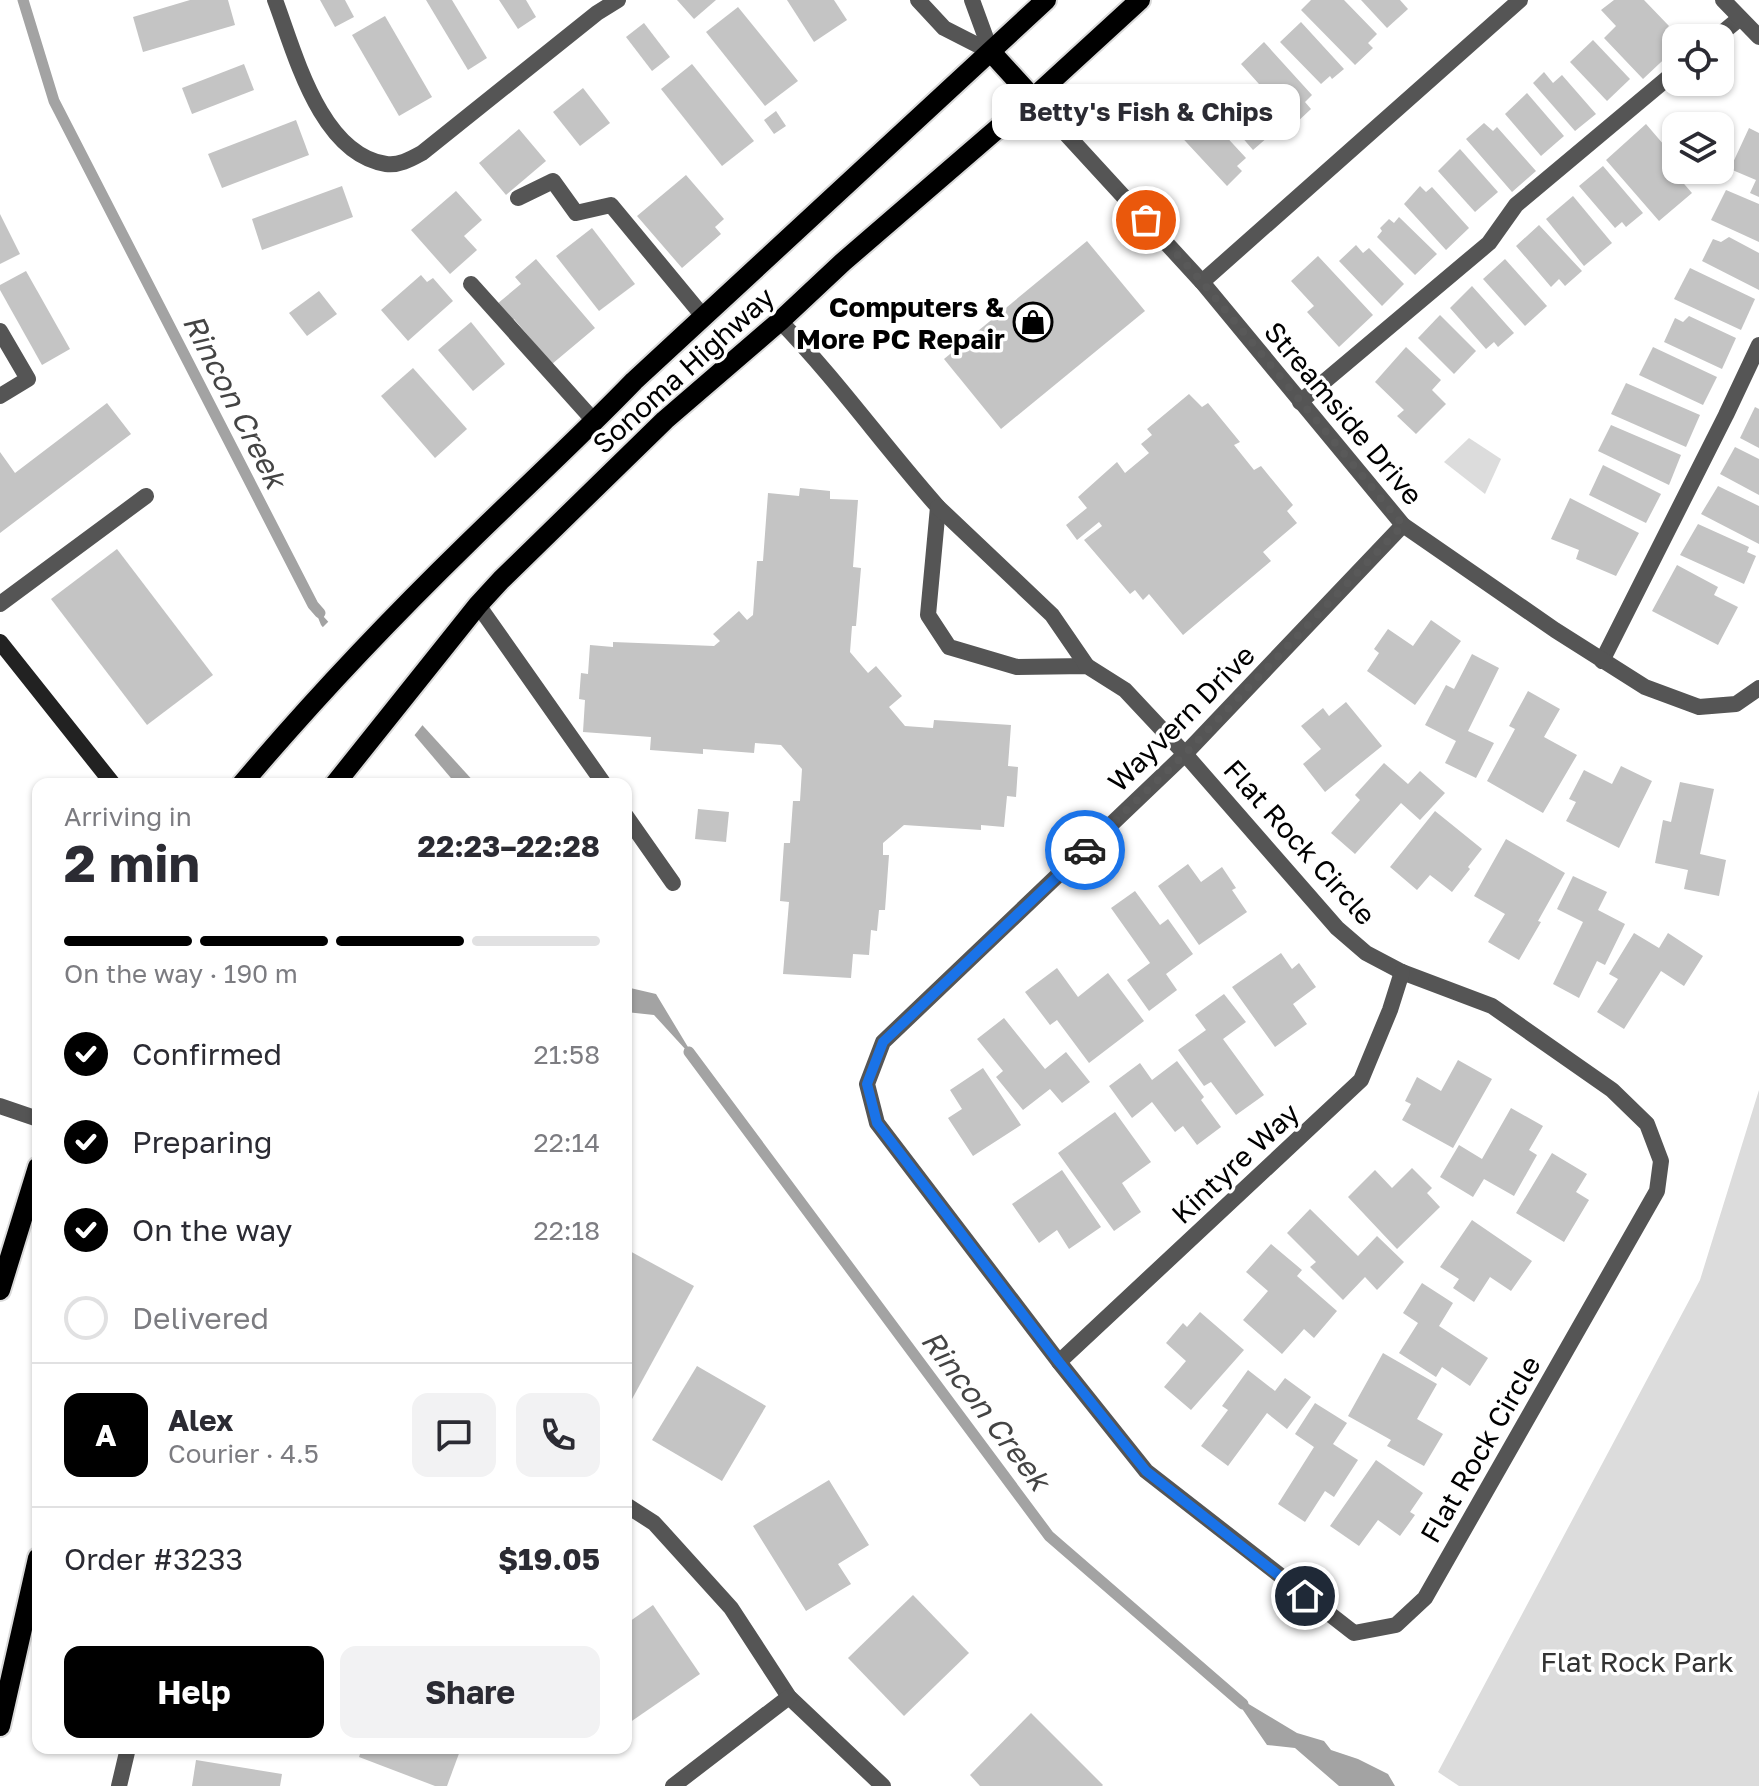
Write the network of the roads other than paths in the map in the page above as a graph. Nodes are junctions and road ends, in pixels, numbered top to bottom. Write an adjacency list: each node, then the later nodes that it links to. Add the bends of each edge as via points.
1 (275, 0): 2 (street, via 311,95 332,129 360,155 388,165 422,153)
2 (618, 0)
3 (918, 0): 12 (street, via 944,28)
4 (972, 0): 12 (street)
5 (1046, 0): 12 (main road, Sonoma Highway)
6 (1140, 0): 14 (main road, Sonoma Highway)
7 (1520, 0): 16 (street)
8 (1723, 0): 9 (street)
9 (1740, 18): 10 (street); 11 (street)
10 (1733, 24)
11 (1759, 37)
12 (991, 52): 14 (main road); 18 (main road, Sonoma Highway)
13 (1662, 83): 23 (street, via 1516,205 1489,243)
14 (1033, 98): 16 (street, Streamside Drive); 19 (main road, Sonoma Highway)
15 (518, 198): 18 (street, via 553,181 576,213 611,205)
16 (1202, 282): 23 (street, Streamside Drive)
17 (471, 284): 24 (street)
18 (702, 315): 24 (main road, Sonoma Highway)
19 (780, 321): 26 (street); 29 (main road, Sonoma Highway, via 665,420)
20 (0, 331): 22 (street, via 28,379)
21 (1759, 345): 31 (street)
22 (0, 396)
23 (1300, 402): 27 (street, Streamside Drive)
24 (595, 422): 36 (main road, Sonoma Highway, via 420,591)
25 (146, 496): 28 (street)
26 (938, 507): 32 (street, via 1052,615); 32 (street, via 928,615 949,647 1017,667)
27 (1403, 525): 31 (street, Streamside Drive); 34 (street, Wayvern Drive)
28 (0, 604)
29 (478, 605): 37 (main road, Sonoma Highway); 38 (street)
30 (0, 642): 35 (street)
31 (1602, 661): 33 (street, Streamside Drive, via 1645,687 1699,707 1736,704)
32 (1087, 666): 34 (street, Flat Rock Circle, via 1125,690)
33 (1759, 688)
34 (1185, 754): 41 (street, Flat Rock Circle, via 1337,928 1366,953); 42 (street, Wayvern Drive, via 883,1042)
35 (108, 778)
36 (247, 778)
37 (340, 778)
38 (600, 778)
39 (632, 825): 40 (street)
40 (673, 883)
41 (1402, 972): 47 (street, Kintyre Way, via 1361,1080); 47 (street, Flat Rock Circle, via 1492,1006 1612,1090 1647,1124 1661,1161 1657,1191 1425,1598 1396,1625 1354,1633 1146,1471)
42 (867, 1084): 47 (street, Flat Rock Circle, via 877,1123)
43 (0, 1106): 44 (street)
44 (32, 1117)
45 (32, 1186): 46 (main road)
46 (0, 1290)
47 (1059, 1362)
48 (632, 1509): 50 (street, via 654,1523 731,1608)
49 (32, 1585): 51 (main road)
50 (789, 1697): 54 (street); 55 (street)
51 (0, 1726)
52 (127, 1754): 53 (street)
53 (119, 1786)
54 (673, 1786)
55 (883, 1786)

